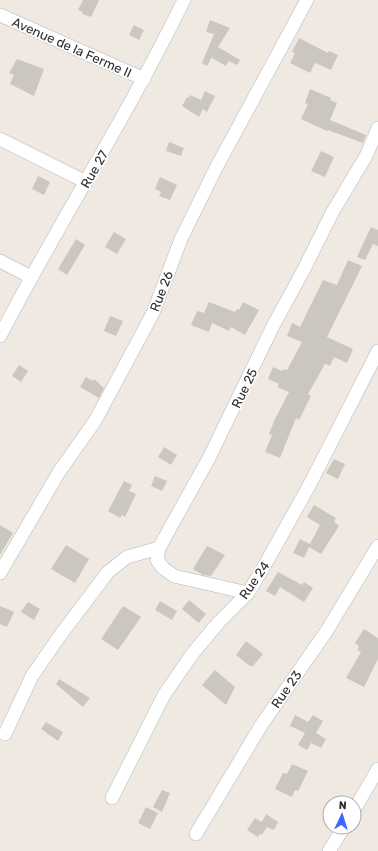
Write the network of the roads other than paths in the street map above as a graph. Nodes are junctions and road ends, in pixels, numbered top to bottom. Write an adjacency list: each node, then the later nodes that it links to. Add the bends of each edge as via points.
1 (184, 0): 4 (street, Rue 27)
2 (307, 0): 14 (street, Rue 26, via 216,168 181,239 154,313 95,422 59,472)
3 (0, 15): 4 (street, Avenue de la Ferme II)
4 (144, 79): 7 (street, Rue 27)
5 (378, 128): 13 (street, Rue 25, via 366,156 332,213 273,326 209,458)
6 (0, 139): 7 (street)
7 (86, 182): 9 (street, Rue 27)
8 (0, 260): 9 (street)
9 (31, 277): 10 (street, Rue 27)
10 (0, 336)
11 (378, 351): 15 (street, Rue 24, via 281,538)
12 (378, 546): 20 (street, Rue 23, via 326,632 262,724)
13 (159, 548): 15 (street, via 157,560 174,576); 16 (street, via 127,557 108,572 32,676)
14 (0, 573)
15 (248, 593): 19 (street, Rue 24, via 192,652 164,695)
16 (5, 734)
17 (378, 769): 18 (street)
18 (362, 796)
19 (112, 798)
20 (196, 834)
21 (339, 835): 22 (street)
22 (329, 851)

